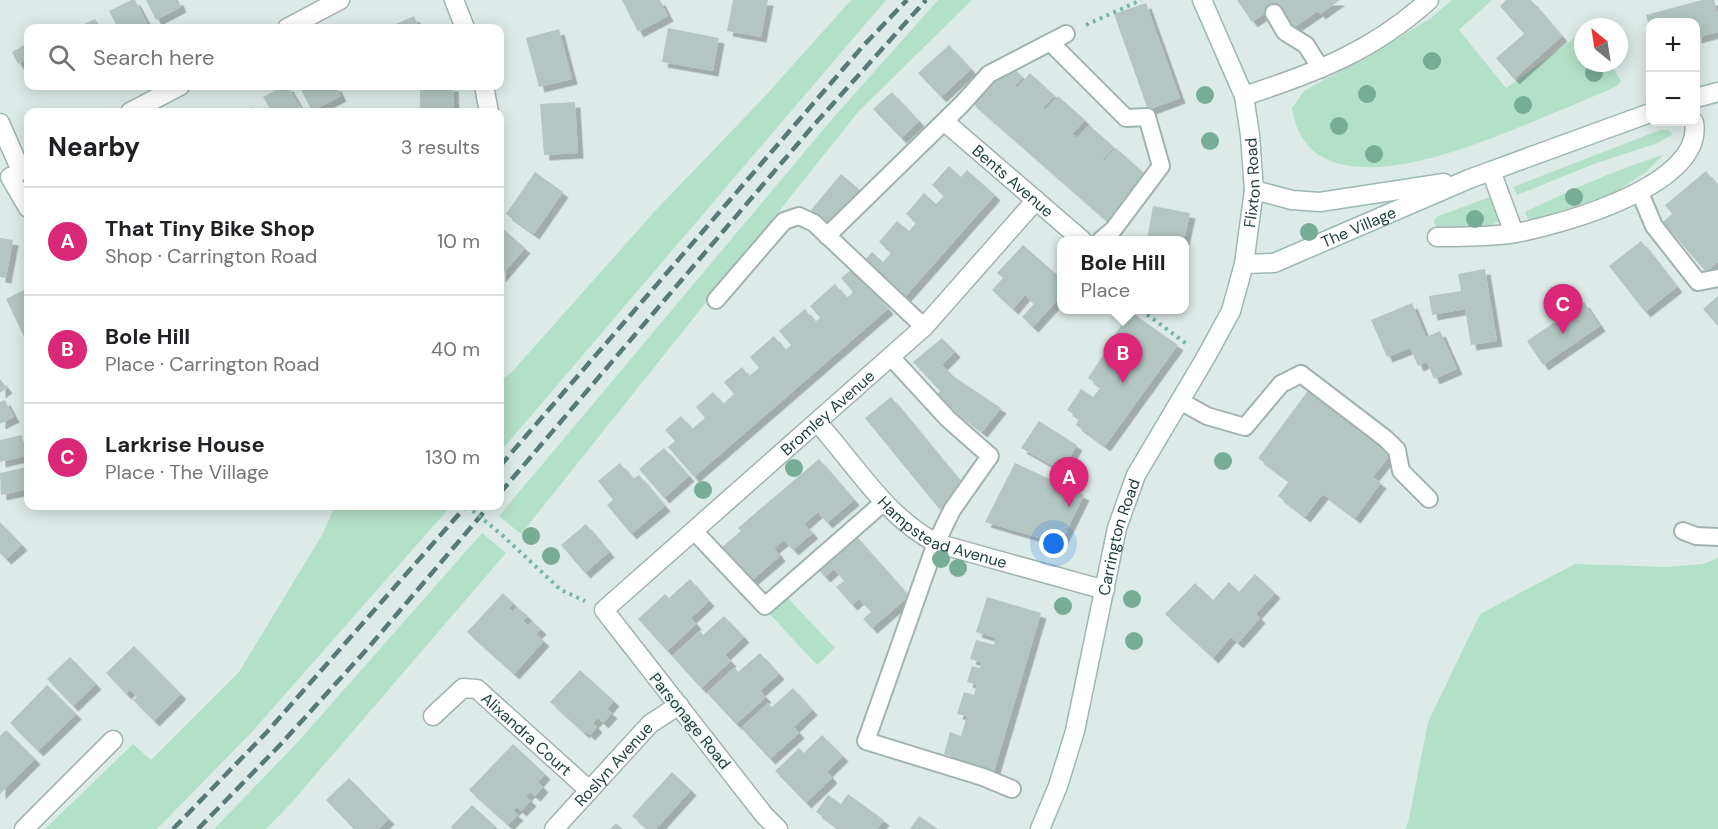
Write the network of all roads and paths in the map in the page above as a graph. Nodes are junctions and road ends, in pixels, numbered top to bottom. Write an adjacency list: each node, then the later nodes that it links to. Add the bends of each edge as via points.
1 (340, 0): 7 (street)
2 (454, 0): 8 (street)
3 (1141, 0): 9 (path)
4 (1202, 0): 15 (street, Flixton Road)
5 (1429, 0): 11 (street, via 1379,39)
6 (1274, 13): 11 (lane, via 1285,32 1306,45)
7 (294, 24)
8 (463, 24)
9 (1066, 34): 10 (lane)
10 (1051, 43): 20 (lane, via 989,74); 33 (lane, via 1126,118 1147,117 1161,166)
11 (1321, 69): 15 (street)
12 (172, 90): 17 (street)
13 (485, 90): 18 (street)
14 (1718, 92): 16 (street)
15 (1244, 96): 26 (street, Flixton Road)
16 (1700, 97)
17 (138, 108)
18 (488, 108)
19 (1646, 114): 23 (street, The Village)
20 (945, 122): 29 (street, Bents Avenue); 31 (lane)
21 (0, 123): 24 (street)
22 (1694, 126): 27 (street, via 1688,152 1670,173)
23 (1491, 171): 25 (street, The Village); 30 (street)
24 (15, 174): 28 (street)
25 (1469, 179): 26 (street, The Village, via 1320,202 1292,200); 35 (street, The Village, via 1274,263)
26 (1254, 190): 35 (street, Flixton Road)
27 (1640, 193): 30 (street, via 1551,225); 36 (lane, via 1654,226 1698,282)
28 (24, 198)
29 (1036, 200): 32 (street, Bents Avenue); 39 (street, Bromley Avenue)
30 (1514, 233): 34 (street)
31 (827, 236): 37 (lane, via 814,223 799,216 784,221); 39 (lane)
32 (1077, 236)
33 (1106, 236)
34 (1437, 237)
35 (1244, 264): 41 (street, Carrington Road, via 1231,311)
36 (1718, 278)
37 (716, 300)
38 (1148, 314): 41 (path)
39 (924, 327): 40 (street, Bromley Avenue)
40 (891, 357): 43 (street, Bromley Avenue); 50 (lane, via 948,419 990,456 952,510)
41 (1206, 357): 42 (street, Carrington Road)
42 (1180, 401): 44 (lane, via 1207,416 1245,427 1281,384 1301,374 1386,439 1397,450 1401,471); 51 (street, Carrington Road, via 1136,475 1117,528)
43 (817, 422): 45 (street, Hampstead Avenue); 47 (street, Bromley Avenue)
44 (1429, 499)
45 (884, 502): 47 (lane, via 765,606); 50 (street, Hampstead Avenue, via 918,533)
46 (472, 510): 52 (path, bridge, via 561,590)
47 (694, 531): 52 (street, Bromley Avenue)
48 (1683, 531): 49 (lane)
49 (1718, 537)
50 (936, 543): 51 (street, Hampstead Avenue); 56 (lane, via 866,741)
51 (1105, 590): 61 (street, Carrington Road, via 1075,731)
52 (604, 610): 53 (street, Parsonage Road)
53 (679, 705): 57 (street, Roslyn Avenue, via 650,724); 60 (street, Parsonage Road)
54 (433, 716): 57 (street, Alixandra Court, via 463,688 477,689)
55 (113, 740): 58 (street)
56 (1012, 789)
57 (590, 790): 59 (street, Roslyn Avenue)
58 (24, 829)
59 (554, 829)
60 (778, 829)
61 (1040, 829)

